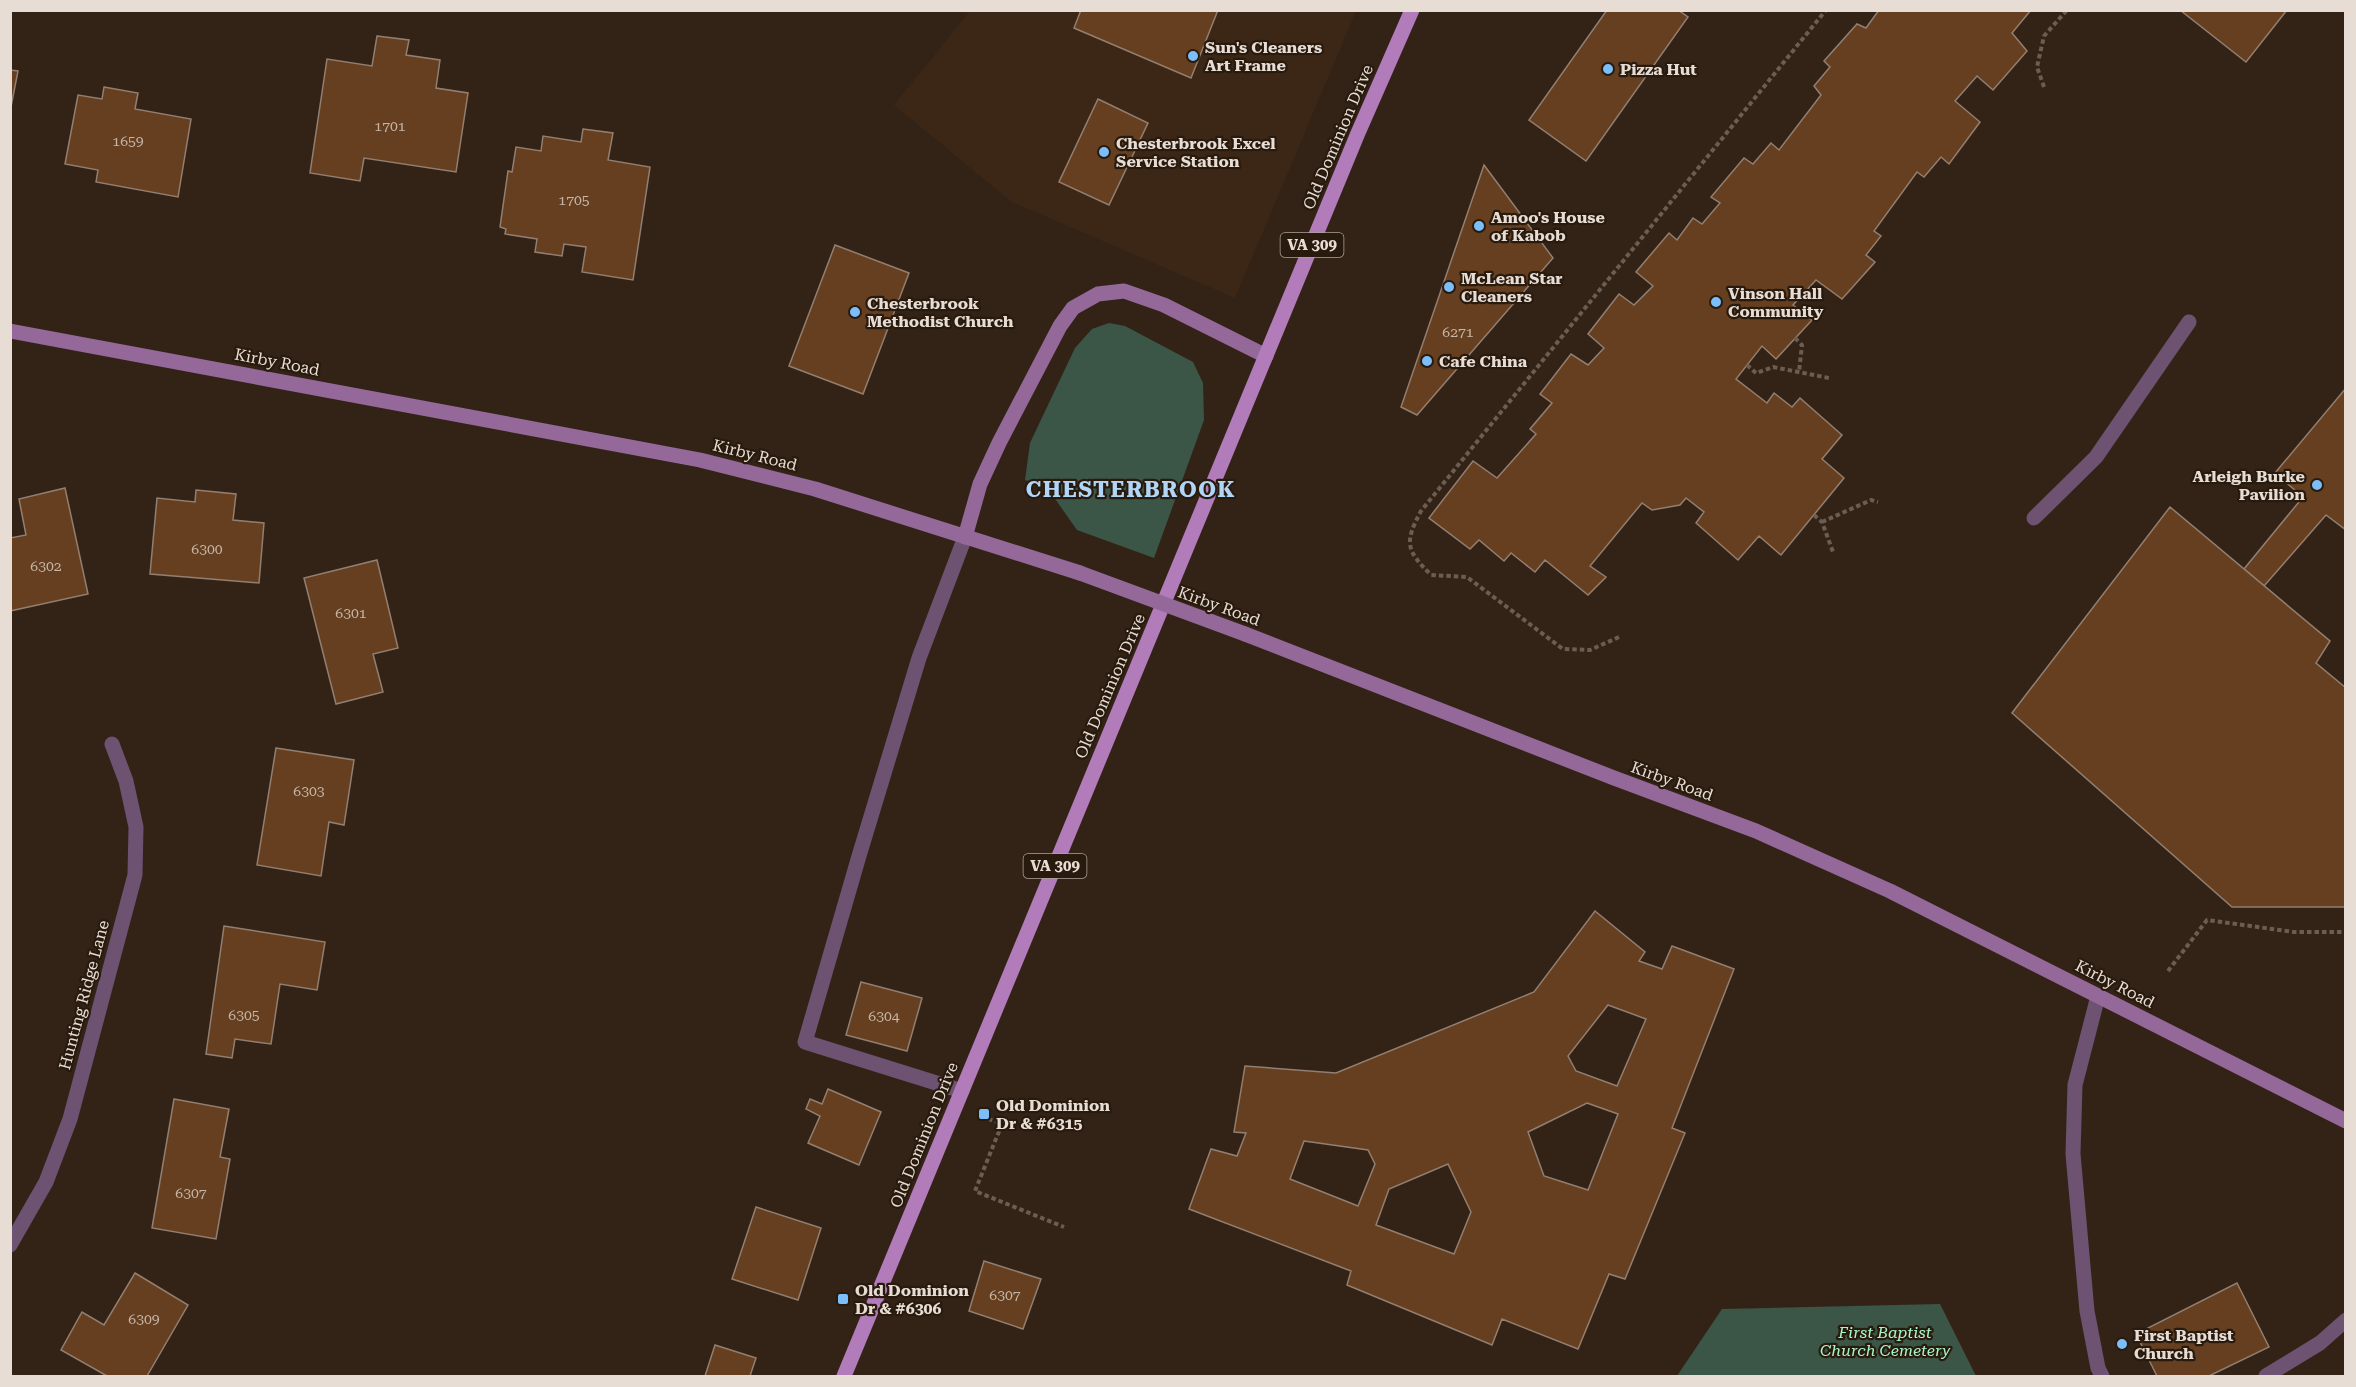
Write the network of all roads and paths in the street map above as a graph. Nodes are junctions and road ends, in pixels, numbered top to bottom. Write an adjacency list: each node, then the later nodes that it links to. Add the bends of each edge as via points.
1 (1412, 10): 8 (main road, Old Dominion Drive / VA 309)
2 (1826, 10): 18 (path, via 1421,511 1410,532 1412,556 1431,575 1467,577 1563,649 1590,650)
3 (2067, 10): 4 (path, via 2044,36 2037,67)
4 (2044, 87)
5 (2189, 322): 14 (street, via 2096,458)
6 (10, 331): 16 (main road, Kirby Road, via 700,460 815,489)
7 (1794, 338): 10 (path, via 1802,345)
8 (1266, 357): 16 (main road, via 1164,305 1124,291 1098,294 1073,308 999,443 980,484); 23 (main road, Old Dominion Drive / VA 309)
9 (1747, 365): 10 (path, via 1756,373 1773,367)
10 (1799, 372): 11 (path)
11 (1829, 378)
12 (1878, 502): 15 (path, via 1871,500)
13 (1814, 515): 15 (path)
14 (2034, 518)
15 (1822, 522): 17 (path)
16 (965, 537): 22 (main road, Kirby Road, bridge, via 1080,573 1245,634 1756,831 1890,891); 23 (street, via 920,658 805,1042)
17 (1833, 552)
18 (1619, 637)
19 (112, 744): 27 (street, Hunting Ridge Lane, via 126,781 136,828 135,875 70,1119 46,1182)
20 (2346, 932): 21 (path, via 2294,932 2207,920)
21 (2168, 971)
22 (2098, 996): 25 (main road, Kirby Road); 30 (street, via 2074,1091 2073,1154 2087,1311)
23 (962, 1091): 24 (main road, Old Dominion Drive / VA 309)
24 (956, 1106): 26 (path, via 1002,1124 975,1191); 29 (main road, Old Dominion Drive / VA 309)
25 (2346, 1121)
26 (1064, 1227)
27 (10, 1245)
28 (2346, 1320): 31 (street, via 2320,1343)
29 (844, 1377)
30 (2102, 1377)
31 (2266, 1377)

